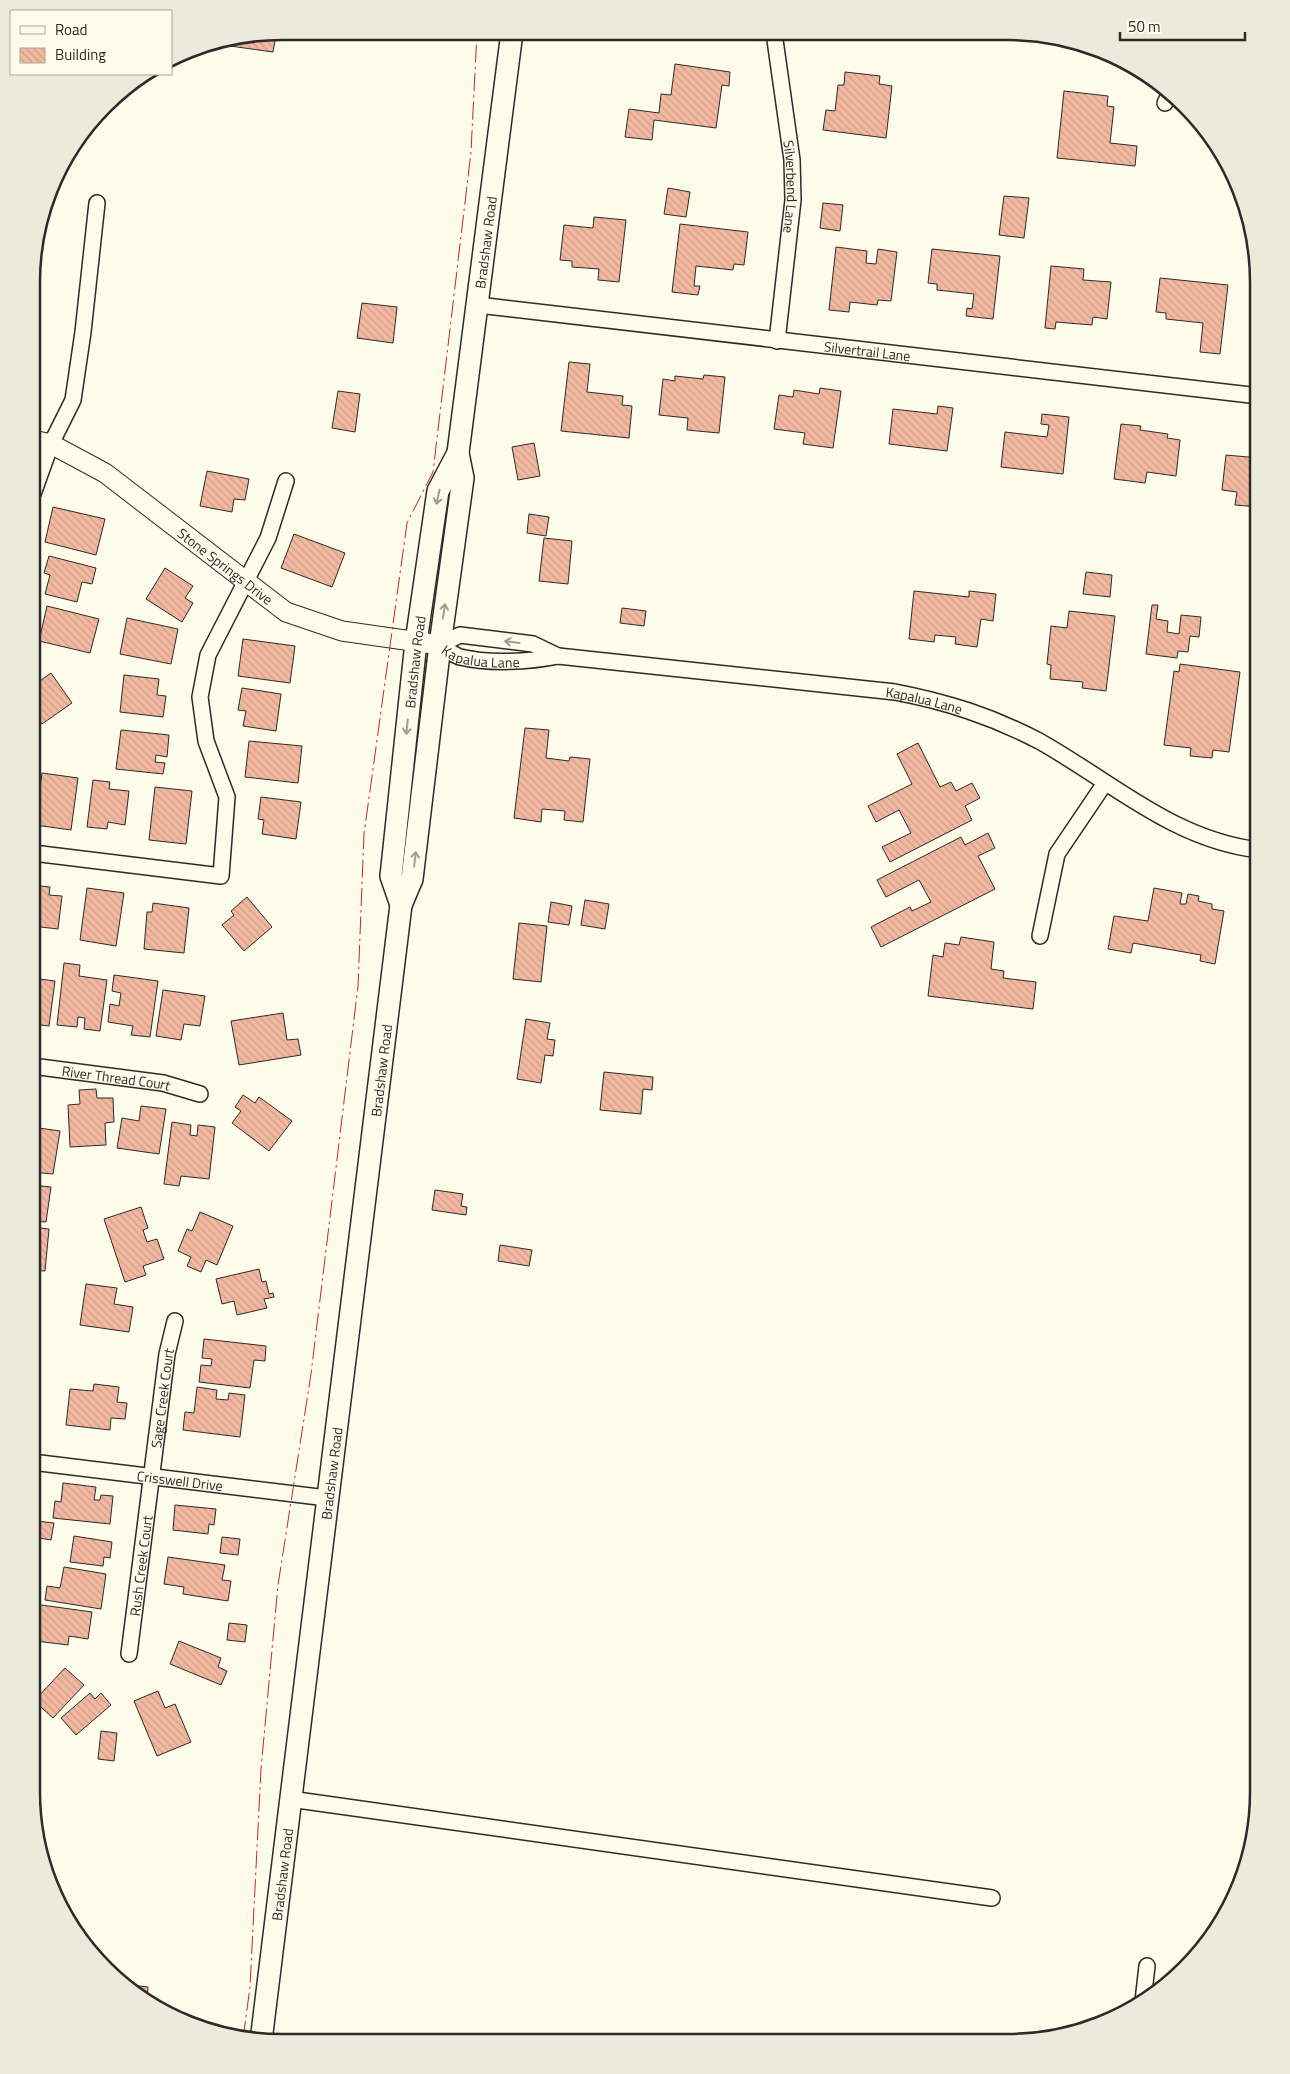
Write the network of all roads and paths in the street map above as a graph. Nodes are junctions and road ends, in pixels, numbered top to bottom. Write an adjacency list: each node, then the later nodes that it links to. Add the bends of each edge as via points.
1 (511, 40): 4 (main road, Bradshaw Road)
2 (775, 40): 5 (street, Silverbend Lane, via 792,160 792,200)
3 (97, 203): 7 (street, via 73,400)
4 (478, 305): 5 (street, Silvertrail Lane); 8 (main road, Bradshaw Road)
5 (777, 341): 6 (street, Silvertrail Lane)
6 (1250, 395)
7 (42, 442): 10 (street, Stone Springs Drive, via 105,473)
8 (458, 453): 11 (main road, Bradshaw Road, one-way to 11, via 438,491); 12 (main road, Bradshaw Road, one-way to 8, via 463,478)
9 (286, 481): 10 (street, via 268,538)
10 (245, 581): 11 (street, Stone Springs Drive, via 286,612 342,631); 16 (street, via 208,655 200,697 206,741 228,797 221,876)
11 (416, 642): 12 (street, Stone Springs Drive); 17 (main road, Bradshaw Road, one-way to 17, via 391,876)
12 (440, 645): 13 (street, Kapalua Lane, via 459,656 502,661); 13 (street, Kapalua Lane, one-way to 12, via 532,644 460,635); 17 (main road, Bradshaw Road, one-way to 12, via 412,879)
13 (558, 656): 14 (street, Kapalua Lane, via 895,692 940,701 998,721)
14 (1105, 783): 15 (street, Kapalua Lane, via 1166,821 1198,836); 18 (street, via 1057,854)
15 (1250, 849)
16 (40, 854)
17 (401, 905): 24 (main road, Bradshaw Road)
18 (1040, 936)
19 (40, 1067): 20 (street, River Thread Court, via 163,1082)
20 (200, 1094)
21 (175, 1321): 23 (street, Sage Creek Court, via 167,1354)
22 (40, 1463): 23 (street, Crisswell Drive)
23 (151, 1476): 24 (street, Crisswell Drive); 25 (street, Rush Creek Court)
24 (327, 1498): 26 (main road, Bradshaw Road)
25 (129, 1654)
26 (290, 1799): 27 (street); 30 (main road, Bradshaw Road)
27 (992, 1898)
28 (1147, 1966): 29 (street)
29 (1144, 1992)
30 (262, 2033)

